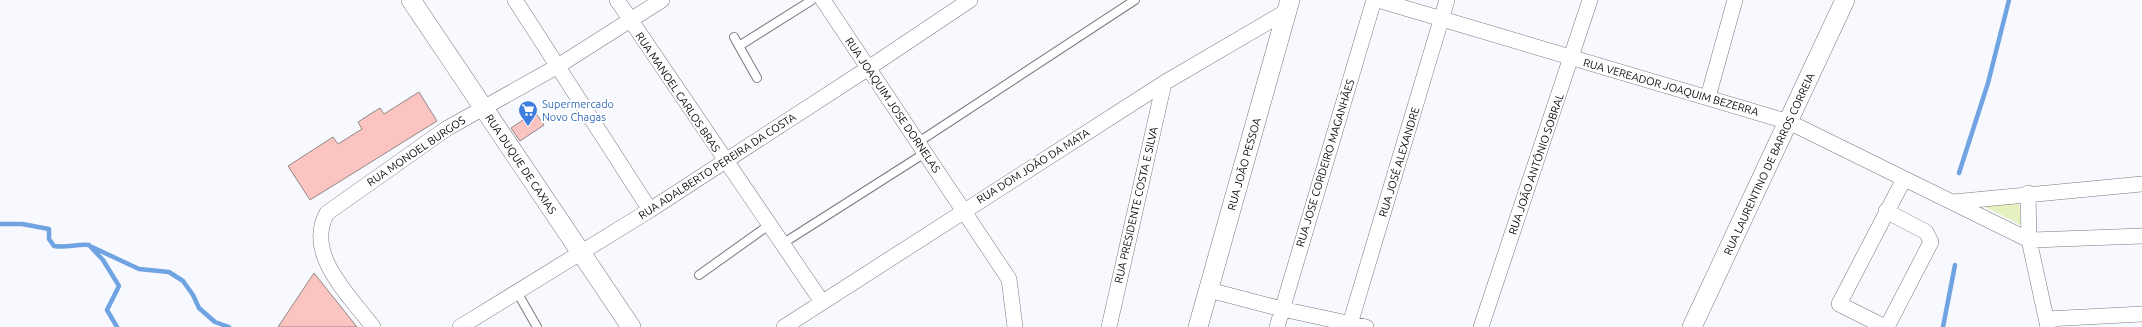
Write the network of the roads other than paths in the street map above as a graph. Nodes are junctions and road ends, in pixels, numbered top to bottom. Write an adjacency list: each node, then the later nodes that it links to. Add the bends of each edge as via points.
1 (411, 0): 26 (street, RUA DUQUE DE CAXIAS)
2 (515, 0): 21 (street)
3 (617, 0): 17 (street, RUA MANOEL CARLOS BRAS)
4 (662, 0): 17 (street, RUA MONOEL BURGOS)
5 (812, 0): 19 (lane)
6 (823, 0): 22 (street, RUA JOAQUIM JOSE DORNELAS)
7 (970, 0): 22 (street, RUA ADALBERTO PEREIRA DA COSTA)
8 (1135, 0): 28 (lane)
9 (1374, 0): 46 (street, RUA JOSE CORDEIRO MAGANHÃES)
10 (1378, 0): 16 (street, RUA VEREADOR JOAQUIM BEZERRA)
11 (1448, 0): 16 (street, RUA JOSÉ ALEXANDRE)
12 (1590, 0): 20 (street, RUA JOÃO ANTÔNIO SOBRAL)
13 (1735, 0): 25 (street)
14 (1844, 0): 27 (street, RUA LAURENTINO DE BARROS CORREIA)
15 (1288, 6): 24 (street, RUA DOM JOÃO DA MATA); 43 (street, RUA JOÃO PESSOA)
16 (1442, 19): 20 (street, RUA VEREADOR JOAQUIM BEZERRA); 49 (street, RUA JOSÉ ALEXANDRE)
17 (630, 20): 21 (street, RUA MONOEL BURGOS); 29 (street, RUA MANOEL CARLOS BRAS)
18 (734, 37): 19 (lane)
19 (739, 46): 23 (lane)
20 (1572, 58): 25 (street, RUA VEREADOR JOAQUIM BEZERRA); 60 (street, RUA JOÃO ANTÔNIO SOBRAL)
21 (558, 66): 26 (street, RUA MONOEL BURGOS); 34 (street)
22 (867, 69): 28 (street, RUA JOAQUIM JOSE DORNELAS); 29 (street, RUA ADALBERTO PEREIRA DA COSTA)
23 (757, 78)
24 (1164, 83): 35 (street, RUA DOM JOÃO DA MATA); 56 (street, RUA PRESIDENTE COSTA E SILVA)
25 (1708, 97): 27 (street, RUA VEREADOR JOAQUIM BEZERRA)
26 (483, 108): 41 (street, RUA DUQUE DE CAXIAS); 50 (street, RUA MONOEL BURGOS, via 421,146 327,213 322,222 321,247 326,260)
27 (1790, 122): 30 (street, RUA VEREADOR JOAQUIM BEZERRA); 61 (street, RUA LAURENTINO DE BARROS CORREIA)
28 (921, 148): 35 (street, RUA JOAQUIM JOSE DORNELAS); 40 (lane)
29 (725, 161): 34 (street, RUA ADALBERTO PEREIRA DA COSTA); 37 (street, RUA MANOEL CARLOS BRAS)
30 (1904, 179): 33 (street, RUA VEREADOR JOAQUIM BEZERRA); 36 (street)
31 (2142, 184): 32 (street)
32 (2028, 194): 33 (street); 39 (street)
33 (1953, 202): 39 (street, RUA VEREADOR JOAQUIM BEZERRA)
34 (650, 210): 41 (street, RUA ADALBERTO PEREIRA DA COSTA)
35 (964, 210): 45 (street, RUA DOM JOÃO DA MATA); 55 (street, RUA JOAQUIM JOSE DORNELAS, via 1009,279)
36 (1886, 211): 62 (street, via 1926,232 1931,242); 62 (street, via 1839,304)
37 (769, 225): 40 (street, RUA MANOEL CARLOS BRAS); 42 (lane)
38 (2142, 236): 39 (street)
39 (2029, 240): 48 (street)
40 (782, 244): 45 (street, RUA MANOEL CARLOS BRAS)
41 (581, 252): 44 (street, RUA ADALBERTO PEREIRA DA COSTA); 53 (street, RUA DUQUE DE CAXIAS)
42 (700, 275)
43 (1209, 290): 46 (street); 57 (street, RUA JOÃO PESSOA)
44 (517, 292): 51 (street, RUA ADALBERTO PEREIRA DA COSTA); 52 (lane)
45 (822, 302): 54 (street, RUA DOM JOÃO DA MATA)
46 (1282, 309): 49 (street); 58 (street, RUA JOSE CORDEIRO MAGANHÃES)
47 (2142, 314): 48 (street)
48 (2048, 323)
49 (1350, 324): 59 (street)
50 (373, 327)
51 (460, 327)
52 (538, 327)
53 (631, 327)
54 (784, 327)
55 (1015, 327)
56 (1109, 327)
57 (1198, 327)
58 (1277, 327)
59 (1366, 327)
60 (1481, 327)
61 (1692, 327)
62 (1886, 327)

